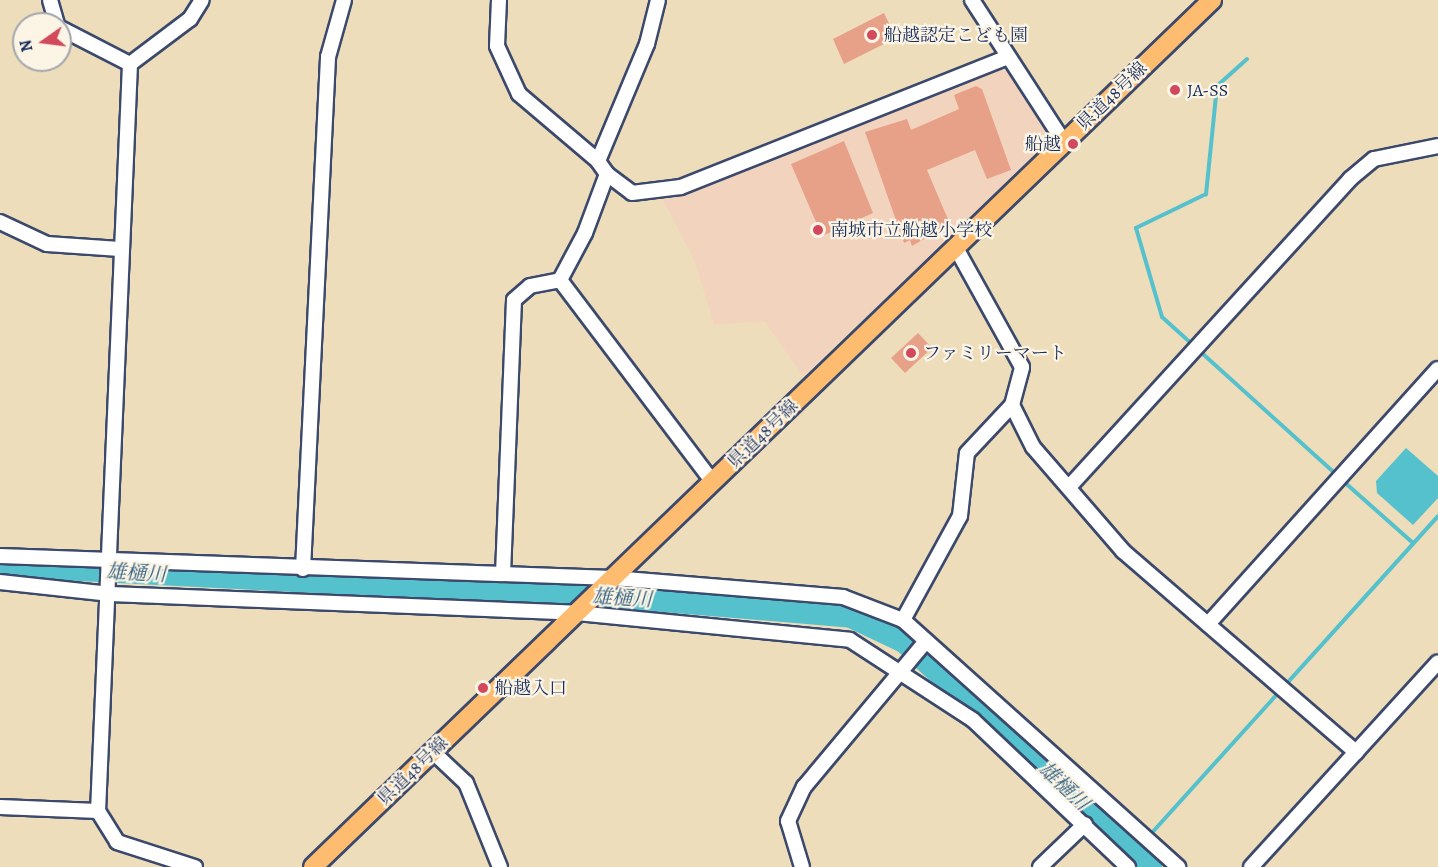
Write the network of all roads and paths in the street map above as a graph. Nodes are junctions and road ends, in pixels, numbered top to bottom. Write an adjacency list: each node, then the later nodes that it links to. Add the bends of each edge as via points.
1 (202, 0): 9 (street, via 190,19)
2 (344, 0): 24 (street, via 328,57)
3 (499, 0): 12 (street, via 497,46 519,94)
4 (658, 0): 12 (street, via 647,44)
5 (972, 0): 8 (street)
6 (1212, 0): 10 (main road, 県道48号線)
7 (72, 34): 9 (street)
8 (1007, 57): 10 (street); 13 (street, via 681,187 632,193)
9 (130, 64): 16 (street)
10 (1064, 142): 15 (main road, 県道48号線)
11 (1438, 146): 21 (street, via 1374,159 1350,179)
12 (598, 160): 13 (street)
13 (607, 174): 17 (street, via 585,233)
14 (0, 222): 16 (street, via 47,244)
15 (956, 248): 19 (street, via 1019,356 1022,367); 20 (main road, 県道48号線)
16 (120, 249): 23 (street)
17 (560, 280): 20 (street); 25 (street, via 530,286 514,300)
18 (1438, 369): 31 (street)
19 (1012, 405): 21 (street, via 1033,447); 30 (street, via 967,453 960,516)
20 (712, 482): 26 (main road, 県道48号線)
21 (1069, 487): 31 (street, via 1123,552)
22 (0, 556): 23 (street)
23 (111, 563): 24 (street); 28 (street)
24 (303, 569): 25 (street)
25 (503, 574): 26 (street)
26 (610, 581): 29 (main road, 県道48号線); 30 (street, via 843,597)
27 (0, 582): 28 (street)
28 (110, 594): 29 (street); 38 (street)
29 (580, 610): 34 (street, via 826,634 850,640); 35 (main road, 県道48号線)
30 (903, 620): 32 (street)
31 (1208, 624): 36 (street)
32 (926, 641): 34 (street); 46 (street)
33 (1438, 662): 36 (street)
34 (900, 670): 39 (street, via 973,720); 43 (street, via 804,787 788,821)
35 (432, 753): 41 (main road, 県道48号線); 42 (street, via 466,783)
36 (1356, 753): 47 (street)
37 (0, 807): 38 (street)
38 (98, 811): 40 (street, via 117,842)
39 (1085, 825): 44 (street); 45 (street)
40 (195, 867)
41 (313, 867)
42 (500, 867)
43 (802, 867)
44 (1040, 867)
45 (1128, 867)
46 (1178, 867)
47 (1251, 867)

